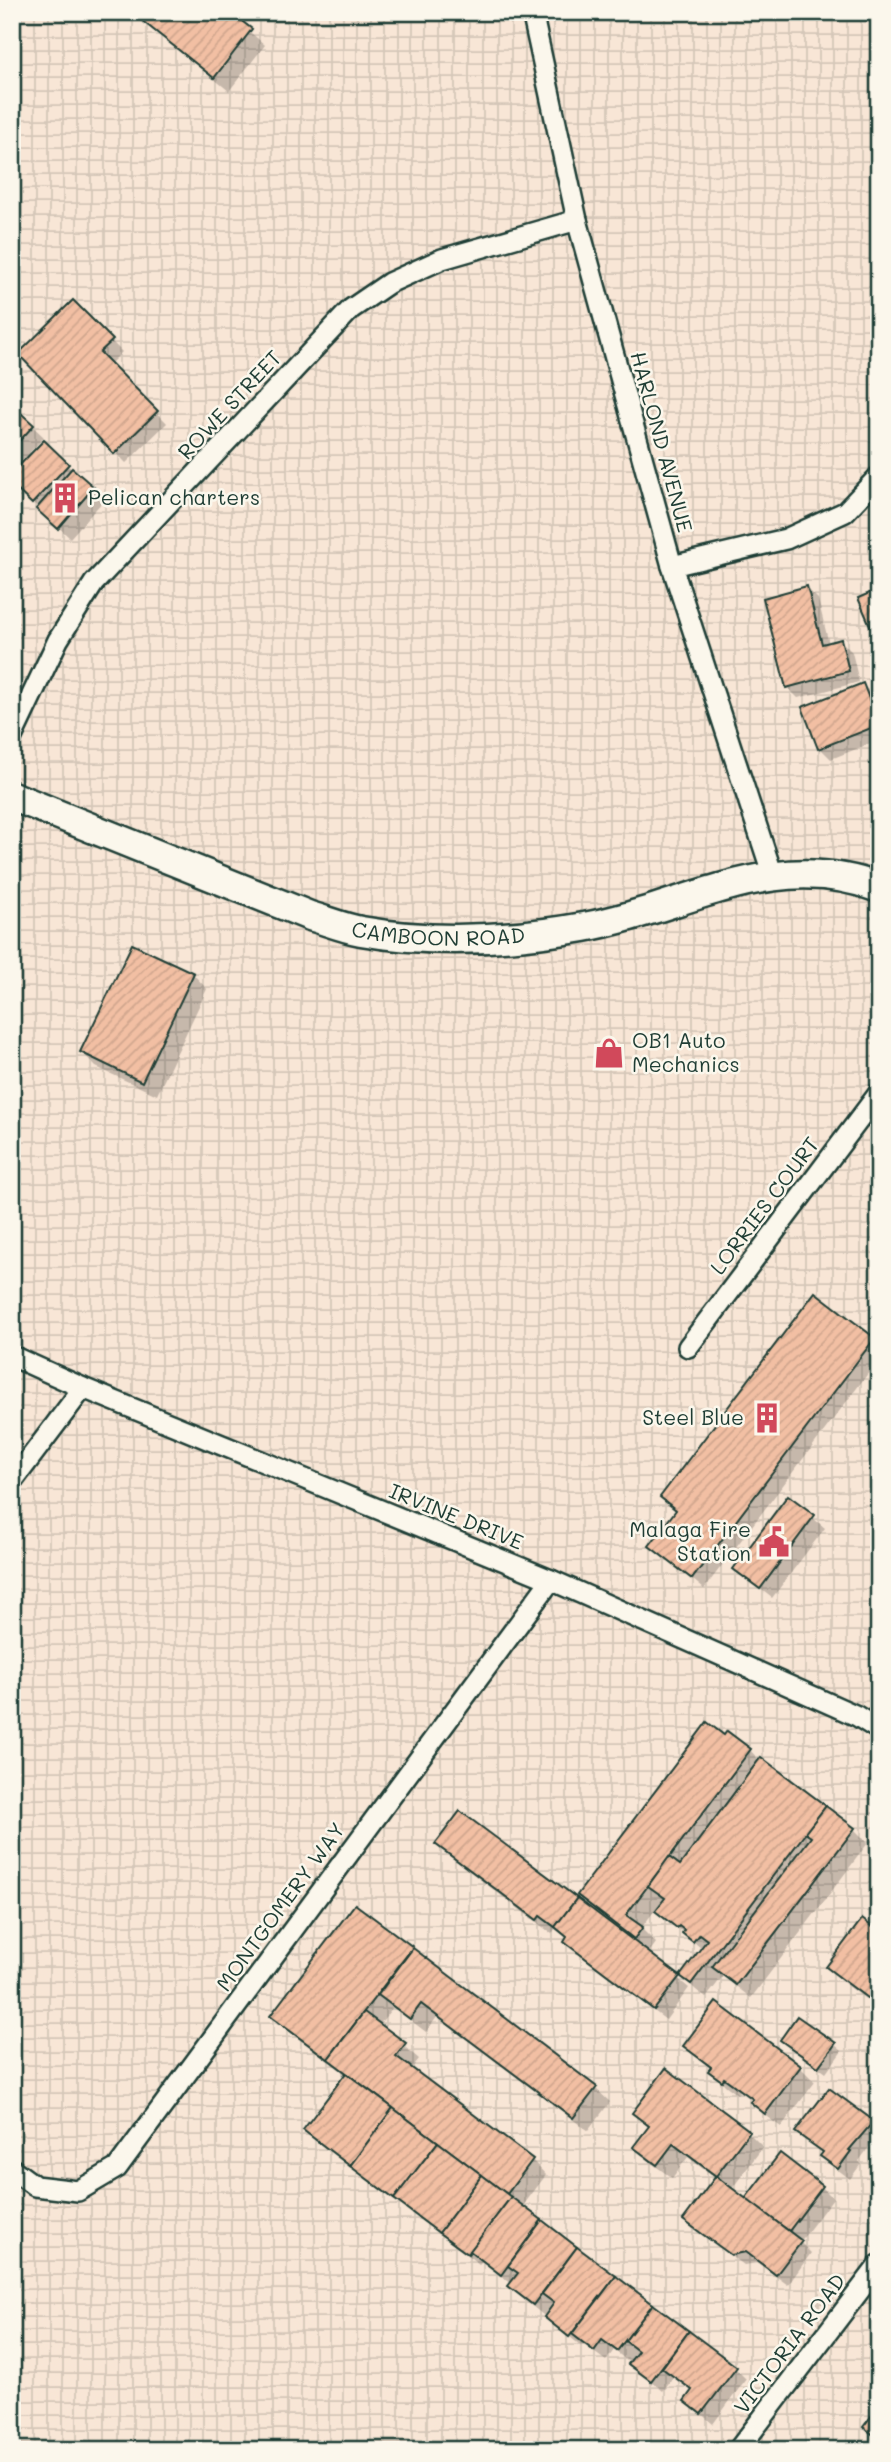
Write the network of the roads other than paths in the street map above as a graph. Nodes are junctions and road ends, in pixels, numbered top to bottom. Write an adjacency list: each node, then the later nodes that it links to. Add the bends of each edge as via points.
1 (532, 12): 2 (street, HARLOND AVENUE)
2 (578, 220): 4 (street, HARLOND AVENUE); 5 (street, ROWE STREET, via 442,260 389,283 351,309 94,583 58,640)
3 (879, 475): 4 (street, via 845,512 786,539)
4 (672, 566): 7 (street, HARLOND AVENUE)
5 (12, 737)
6 (12, 796): 7 (street, CAMBOON ROAD, via 310,916 415,939 467,940 585,927 744,880)
7 (773, 876): 8 (street, CAMBOON ROAD, via 823,875)
8 (879, 888)
9 (879, 1093): 10 (street, LORRIES COURT)
10 (688, 1347)
11 (12, 1356): 12 (street, IRVINE DRIVE)
12 (83, 1388): 13 (street); 14 (street, IRVINE DRIVE)
13 (12, 1482)
14 (551, 1580): 15 (street, IRVINE DRIVE, via 857,1716); 16 (street, MONTGOMERY WAY, via 117,2168 78,2191 35,2186)
15 (879, 1730)
16 (12, 2169)
17 (879, 2265): 18 (street, VICTORIA ROAD)
18 (738, 2450)

